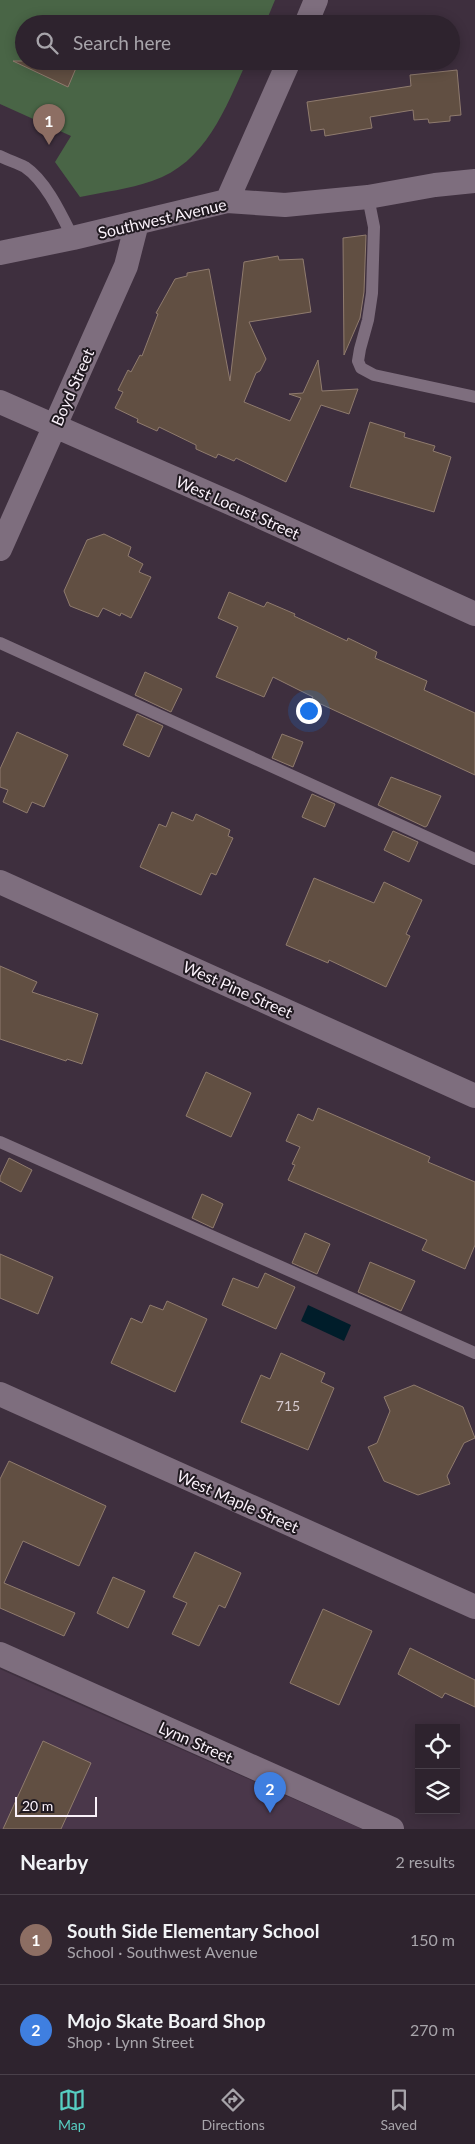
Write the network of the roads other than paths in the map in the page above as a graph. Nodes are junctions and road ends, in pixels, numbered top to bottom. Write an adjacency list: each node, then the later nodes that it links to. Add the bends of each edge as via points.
1 (316, 0): 2 (street)
2 (310, 15)
3 (285, 70): 7 (street)
4 (2, 159): 9 (lane, via 26,168 42,185)
5 (475, 181): 6 (street, Southwest Avenue)
6 (368, 197): 7 (street, Southwest Avenue, via 286,205); 11 (lane, via 374,227 372,293 358,361 361,368 374,375)
7 (227, 201): 8 (street, Southwest Avenue)
8 (137, 223): 9 (street, Southwest Avenue); 13 (street, Boyd Street, via 126,266)
9 (73, 238): 10 (street, Southwest Avenue)
10 (0, 253)
11 (475, 397)
12 (0, 402): 13 (street, West Locust Street)
13 (54, 428): 14 (street, Boyd Street); 15 (street, West Locust Street, via 237,506)
14 (0, 549)
15 (475, 614)
16 (0, 643): 17 (lane)
17 (475, 859)
18 (0, 882): 19 (street, West Pine Street)
19 (475, 1096)
20 (0, 1142): 21 (lane)
21 (475, 1353)
22 (0, 1394): 23 (street, West Maple Street)
23 (475, 1607)
24 (0, 1654): 25 (street, Lynn Street)
25 (392, 1829)

